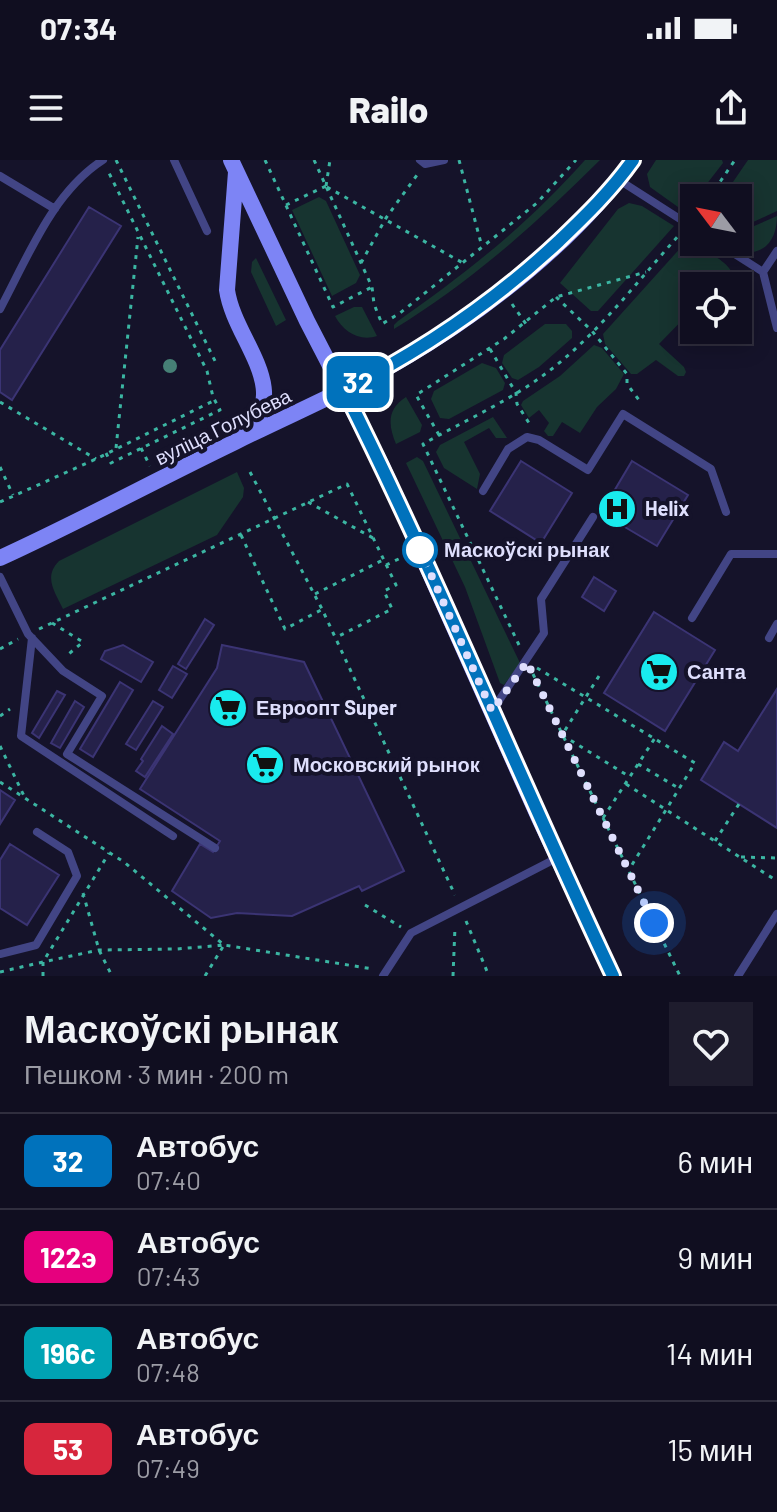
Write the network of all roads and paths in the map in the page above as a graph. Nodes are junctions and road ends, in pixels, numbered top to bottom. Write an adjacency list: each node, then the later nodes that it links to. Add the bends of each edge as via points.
1 (103, 160): 19 (lane, via 75,181); 23 (path)
2 (116, 160): 40 (path)
3 (174, 160): 22 (lane)
4 (265, 160): 18 (path)
5 (314, 160): 17 (path)
6 (330, 160): 17 (path)
7 (444, 160): 12 (lane)
8 (459, 160): 25 (path)
9 (576, 160): 25 (path, via 537,203)
10 (633, 160): 15 (main road, вуліца Голубева)
11 (734, 160): 16 (path)
12 (423, 162): 20 (path)
13 (234, 165): 41 (main road); 48 (main road, via 229,306 258,367 265,397 256,421)
14 (0, 176): 19 (lane)
15 (619, 180): 21 (lane); 33 (main road, вуліца Голубева)
16 (718, 184)
17 (326, 186): 18 (path); 20 (path); 28 (path)
18 (286, 205): 32 (path, via 333,307)
19 (55, 209): 35 (lane)
20 (386, 218): 28 (path); 29 (path)
21 (680, 219)
22 (207, 231)
23 (138, 234): 43 (path, via 207,371); 49 (path)
24 (680, 237): 30 (path)
25 (482, 247): 29 (path)
26 (777, 251): 31 (lane)
27 (738, 256): 31 (lane)
28 (361, 263): 32 (path)
29 (463, 263): 32 (path, via 382,324)
30 (646, 272): 34 (path); 38 (path)
31 (763, 272): 37 (lane)
32 (372, 287)
33 (503, 292): 36 (path); 41 (main road, вуліца Голубева, via 438,337)
34 (556, 297): 36 (path); 38 (path)
35 (0, 309)
36 (526, 324): 39 (path)
37 (777, 328)
38 (592, 331): 42 (path, via 550,371); 44 (path, via 627,374 627,384)
39 (490, 349): 42 (path); 46 (path, via 416,395)
40 (217, 365)
41 (344, 390): 48 (main road, вуліца Голубева); 78 (main road)
42 (516, 393): 46 (path); 47 (path)
43 (215, 400): 49 (path); 50 (path, via 220,410 111,463)
44 (639, 400)
45 (0, 402): 51 (path)
46 (439, 435): 75 (path, via 423,444)
47 (539, 440): 54 (lane, via 527,437 510,447); 58 (lane, via 588,470 623,414 711,469)
48 (235, 441): 64 (main road, вуліца Голубева)
49 (116, 448): 50 (path)
50 (106, 453): 51 (path)
51 (96, 459): 55 (path)
52 (0, 467): 55 (path)
53 (250, 472): 60 (path)
54 (483, 491)
55 (13, 495): 56 (path)
56 (0, 502)
57 (307, 502): 60 (path); 62 (path); 62 (path, via 347,484)
58 (726, 512)
59 (593, 517): 75 (lane, via 541,599 544,633)
60 (274, 518): 61 (path); 67 (path)
61 (241, 535): 68 (path, via 285,629); 71 (path)
62 (373, 538): 65 (path)
63 (777, 554): 69 (lane, via 731,554)
64 (0, 558)
65 (384, 560): 67 (path); 72 (path, via 396,585 384,591 392,609)
66 (0, 577): 71 (lane)
67 (315, 594): 68 (path)
68 (322, 609): 72 (path)
69 (692, 618)
70 (777, 624): 73 (lane)
71 (30, 636): 74 (path); 92 (lane, via 21,736); 94 (lane, via 63,671 102,696 67,754)
72 (335, 638): 102 (path)
73 (769, 638)
74 (1, 649)
75 (527, 662): 77 (path); 78 (lane); 79 (path)
76 (599, 676): 77 (path)
77 (586, 696): 79 (path); 80 (path)
78 (492, 711): 96 (main road)
79 (562, 735): 83 (path); 90 (path)
80 (655, 738): 82 (path); 86 (path, via 695,763)
81 (0, 746): 87 (path)
82 (638, 764): 83 (path); 86 (path)
83 (630, 777): 85 (path)
84 (0, 782): 87 (path)
85 (626, 784): 89 (path); 90 (path)
86 (680, 789): 89 (path)
87 (25, 798): 105 (path, via 124,862)
88 (739, 804): 93 (path)
89 (666, 810): 93 (path); 98 (path)
90 (603, 818): 98 (path)
91 (37, 832): 99 (lane, via 68,852)
92 (173, 836)
93 (715, 841): 95 (path)
94 (215, 848)
95 (739, 856): 97 (path); 100 (path)
96 (558, 858): 102 (lane); 114 (main road)
97 (777, 858)
98 (629, 869): 115 (path)
99 (77, 876): 106 (path); 107 (lane, via 36,945)
100 (777, 881)
101 (365, 905): 104 (path)
102 (458, 909): 104 (lane); 112 (path); 113 (path)
103 (777, 914): 116 (lane)
104 (411, 933): 108 (lane)
105 (224, 945): 106 (path); 108 (path); 111 (path)
106 (99, 950): 109 (path, via 43,962); 110 (path)
107 (0, 954)
108 (385, 974)
109 (43, 976)
110 (112, 976)
111 (205, 976)
112 (453, 976)
113 (489, 976)
114 (613, 976)
115 (680, 976)
116 (738, 976)

